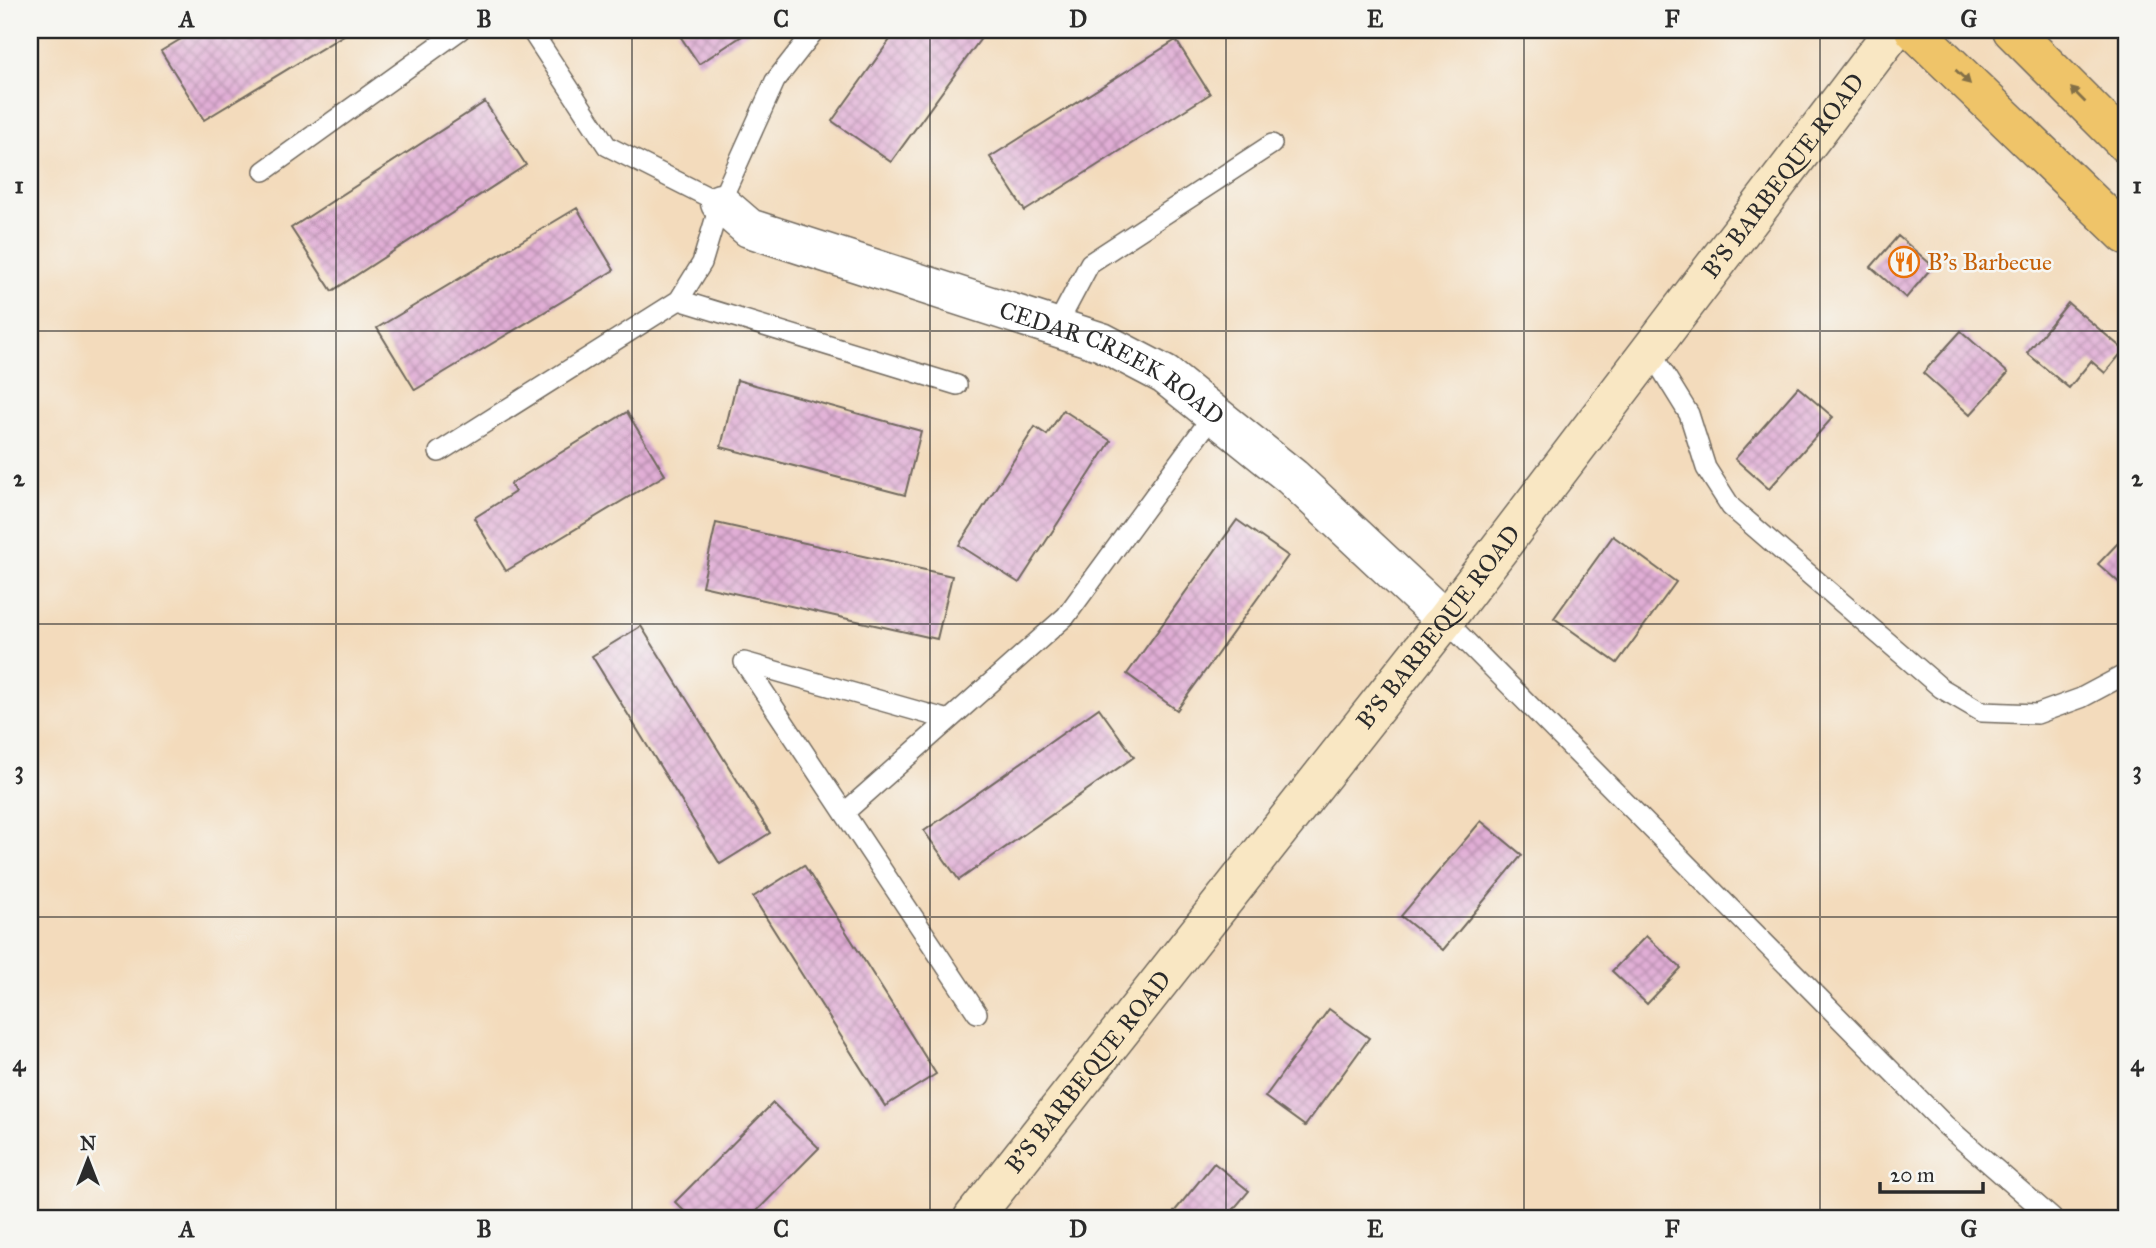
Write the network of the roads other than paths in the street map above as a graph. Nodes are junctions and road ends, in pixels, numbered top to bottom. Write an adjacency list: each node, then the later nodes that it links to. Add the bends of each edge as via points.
1 (460, 30): 9 (lane)
2 (531, 30): 10 (lane, via 607,146)
3 (816, 30): 10 (lane, via 775,81)
4 (1894, 30): 14 (street, B'S BARBEQUE ROAD)
5 (1914, 30): 11 (main road, one-way to 11)
6 (2012, 30): 8 (main road, one-way to 6)
7 (1272, 144): 13 (lane, via 1090,263)
8 (2126, 144)
9 (264, 171)
10 (720, 203): 12 (lane, via 702,263); 13 (street, CEDAR CREEK ROAD, via 749,228)
11 (2126, 235)
12 (680, 300): 15 (lane); 17 (lane)
13 (1056, 327): 16 (street, CEDAR CREEK ROAD, via 1102,342 1165,375)
14 (1650, 351): 18 (street, B'S BARBEQUE ROAD); 19 (lane, via 1689,414 1706,468 1731,507 1941,688 1982,712 2037,714)
15 (957, 385)
16 (1214, 414): 18 (street, CEDAR CREEK ROAD, via 1292,477); 20 (lane, via 1066,616)
17 (439, 452)
18 (1445, 620): 23 (street, B'S BARBEQUE ROAD); 24 (lane, via 1945,1125)
19 (2126, 674)
20 (948, 720): 21 (lane); 21 (lane, via 744,662)
21 (844, 813): 22 (lane)
22 (977, 1013)
23 (973, 1218)
24 (2052, 1218)

